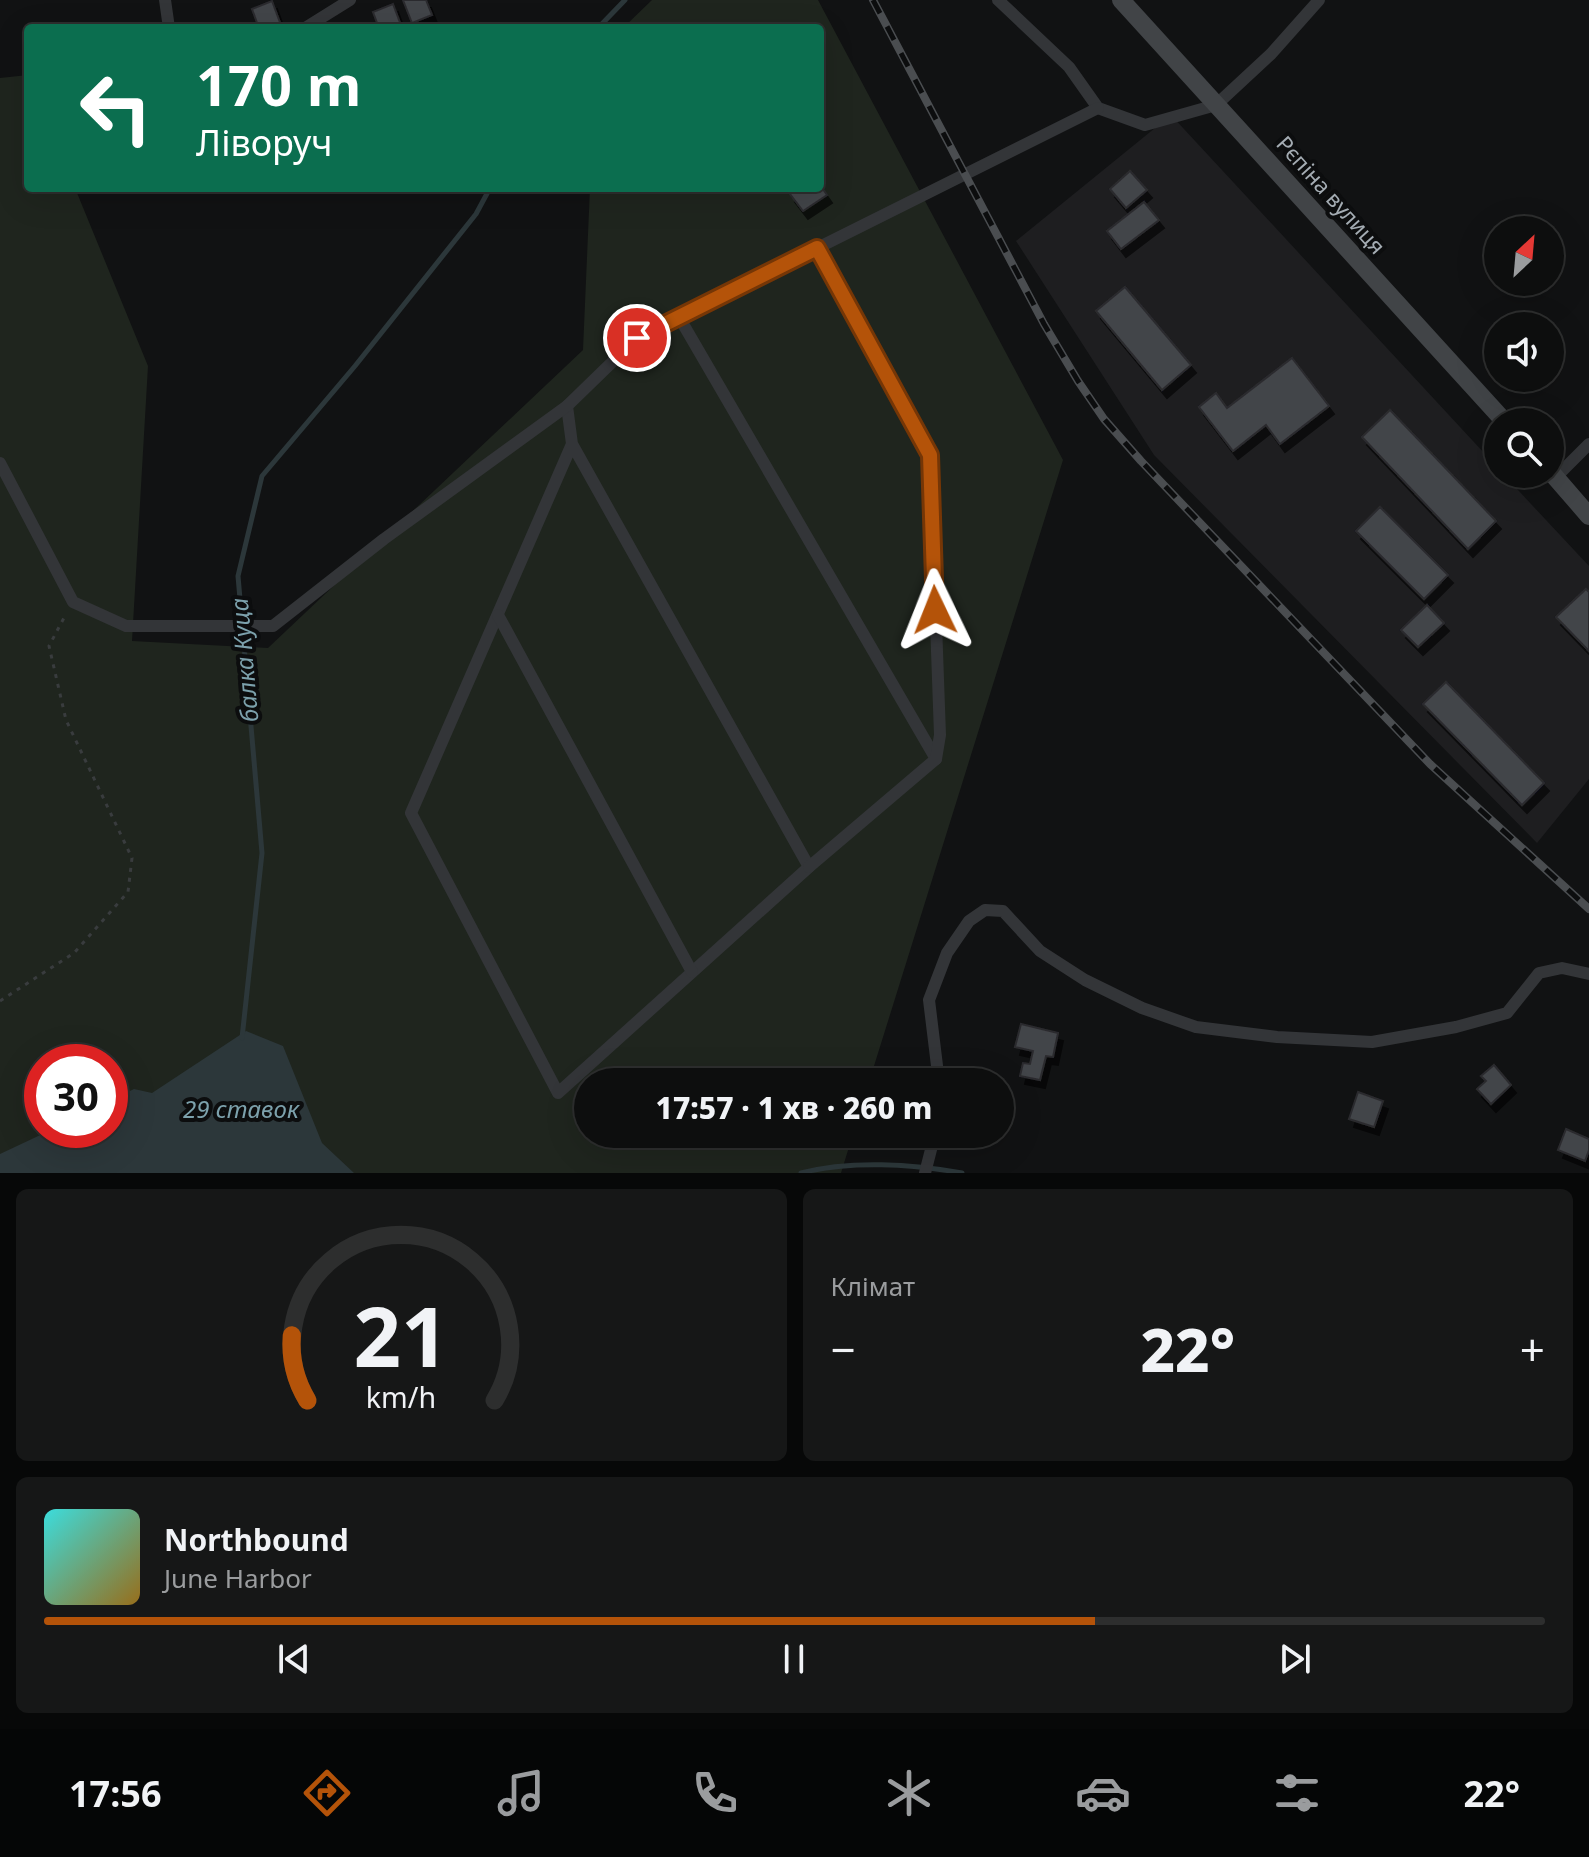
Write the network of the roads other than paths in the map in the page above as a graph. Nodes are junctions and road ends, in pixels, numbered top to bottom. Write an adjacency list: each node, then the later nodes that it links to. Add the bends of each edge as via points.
1 (165, 0): 6 (street)
2 (350, 0): 7 (street)
3 (998, 0): 9 (street, via 1069,67)
4 (1121, 0): 8 (street, Рєпіна вулиця)
5 (1319, 0): 8 (street)
6 (168, 24)
7 (311, 24)
8 (1216, 105): 9 (street, via 1145,125); 13 (street, Рєпіна вулиця)
9 (1098, 108): 10 (street)
10 (817, 248): 11 (street); 21 (street, via 930,455 940,735)
11 (679, 317): 12 (street, via 637,338); 21 (street)
12 (567, 406): 14 (street); 16 (street, via 273,626 126,626 73,602)
13 (1492, 408)
14 (572, 444): 20 (street); 22 (street)
15 (1589, 444): 17 (street)
16 (0, 463)
17 (1564, 465)
18 (1564, 487): 19 (street)
19 (1589, 516)
20 (498, 615): 23 (street); 23 (street, via 411,813 558,1093)
21 (936, 759): 22 (street)
22 (809, 867): 23 (street)
23 (692, 972)
24 (1589, 974): 25 (street, via 1562,968 1539,973 1507,1013 1456,1027 1372,1042 1277,1037 1196,1027 1142,1008 1040,951 1003,911 985,910 969,921 947,953 929,1000)
25 (937, 1068)
26 (931, 1148): 27 (street)
27 (925, 1173)

